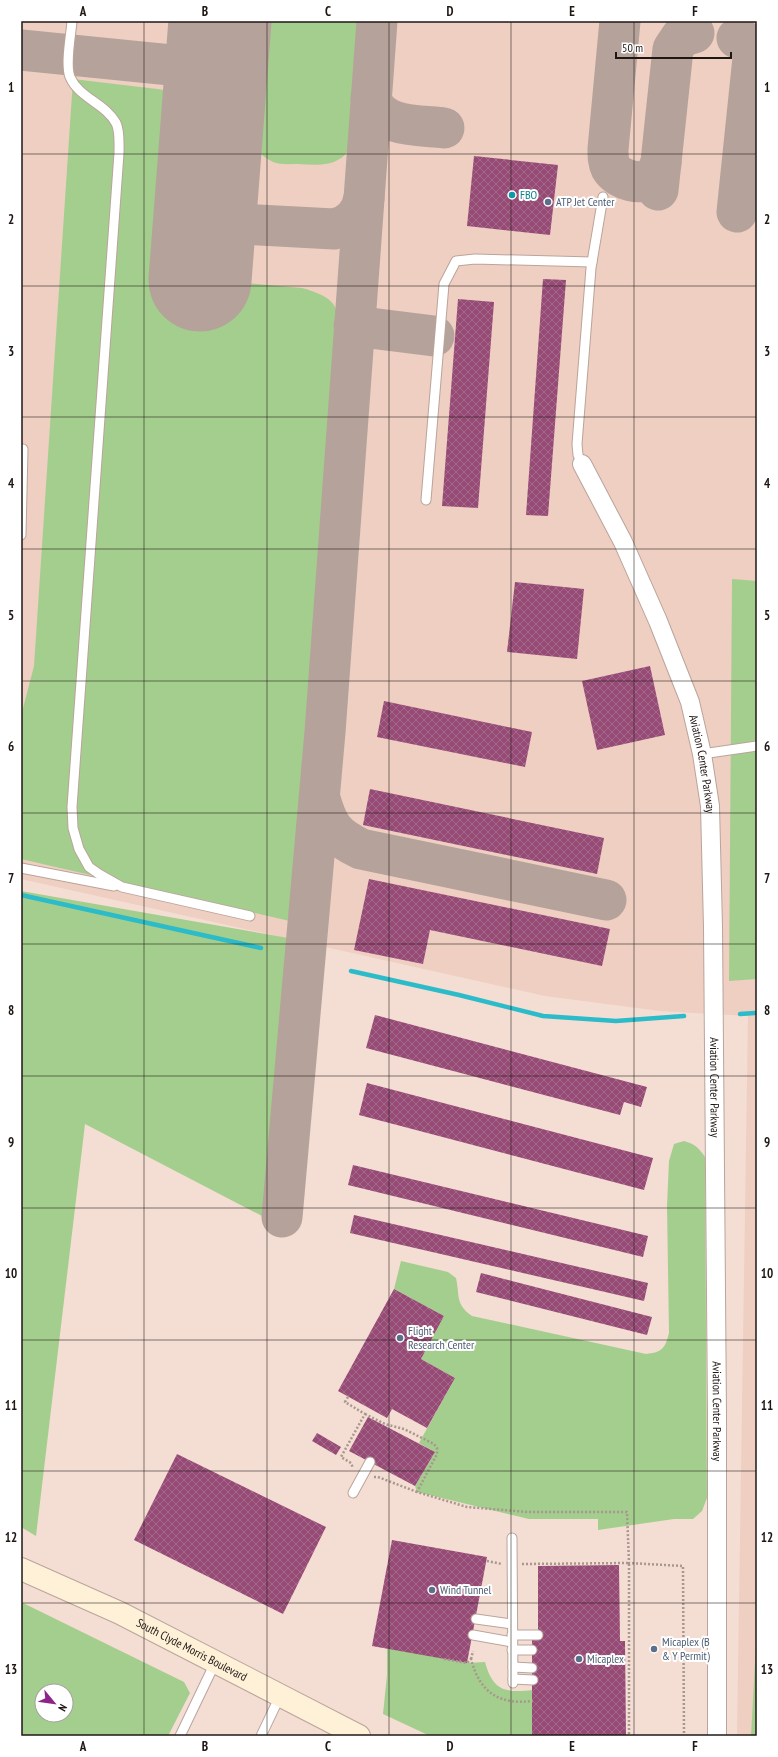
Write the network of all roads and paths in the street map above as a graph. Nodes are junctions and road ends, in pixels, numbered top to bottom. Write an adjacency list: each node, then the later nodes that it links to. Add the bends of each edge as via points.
1 (72, 21): 11 (lane, via 68,68 70,76 80,91 97,103 116,123 119,154 72,821 78,849 89,867)
2 (603, 197): 3 (lane)
3 (592, 262): 5 (lane, via 577,444); 6 (lane, via 456,260 444,284)
4 (23, 449): 7 (lane)
5 (582, 464): 9 (street, Aviation Center Parkway, via 623,542 658,621 690,702)
6 (426, 500)
7 (21, 535)
8 (757, 746): 9 (lane)
9 (702, 754): 45 (street, Aviation Center Parkway, via 710,806 713,927)
10 (21, 868): 11 (lane)
11 (122, 887): 12 (lane)
12 (250, 916)
13 (348, 1397): 14 (path, via 345,1402)
14 (365, 1414): 16 (path, via 341,1457 352,1463); 18 (path, via 385,1424 404,1429 438,1448)
15 (370, 1462): 19 (lane)
16 (354, 1472)
17 (367, 1477): 18 (path, via 378,1477)
18 (417, 1492): 22 (path, via 467,1507 527,1512 627,1512)
19 (353, 1493)
20 (512, 1538): 23 (lane)
21 (487, 1561): 23 (path)
22 (629, 1563): 23 (path); 43 (path); 44 (path, via 683,1566)
23 (512, 1564): 26 (lane)
24 (22, 1570): 34 (main road, South Clyde Morris Boulevard, via 120,1614)
25 (476, 1619): 26 (lane)
26 (512, 1624): 29 (lane)
27 (538, 1635): 29 (lane)
28 (473, 1636): 29 (lane)
29 (512, 1642): 30 (lane); 35 (lane)
30 (532, 1650)
31 (473, 1651): 33 (path)
32 (444, 1659): 33 (path, via 468,1663)
33 (471, 1659): 39 (path, via 474,1670 484,1686 496,1697 511,1702)
34 (215, 1663): 38 (main road, South Clyde Morris Boulevard); 40 (lane)
35 (513, 1667): 36 (lane); 37 (lane, via 513,1681)
36 (532, 1668)
37 (532, 1680)
38 (280, 1696): 41 (lane); 42 (main road, South Clyde Morris Boulevard)
39 (532, 1701)
40 (180, 1736)
41 (261, 1736)
42 (359, 1736)
43 (629, 1736)
44 (684, 1736)
45 (717, 1736)

